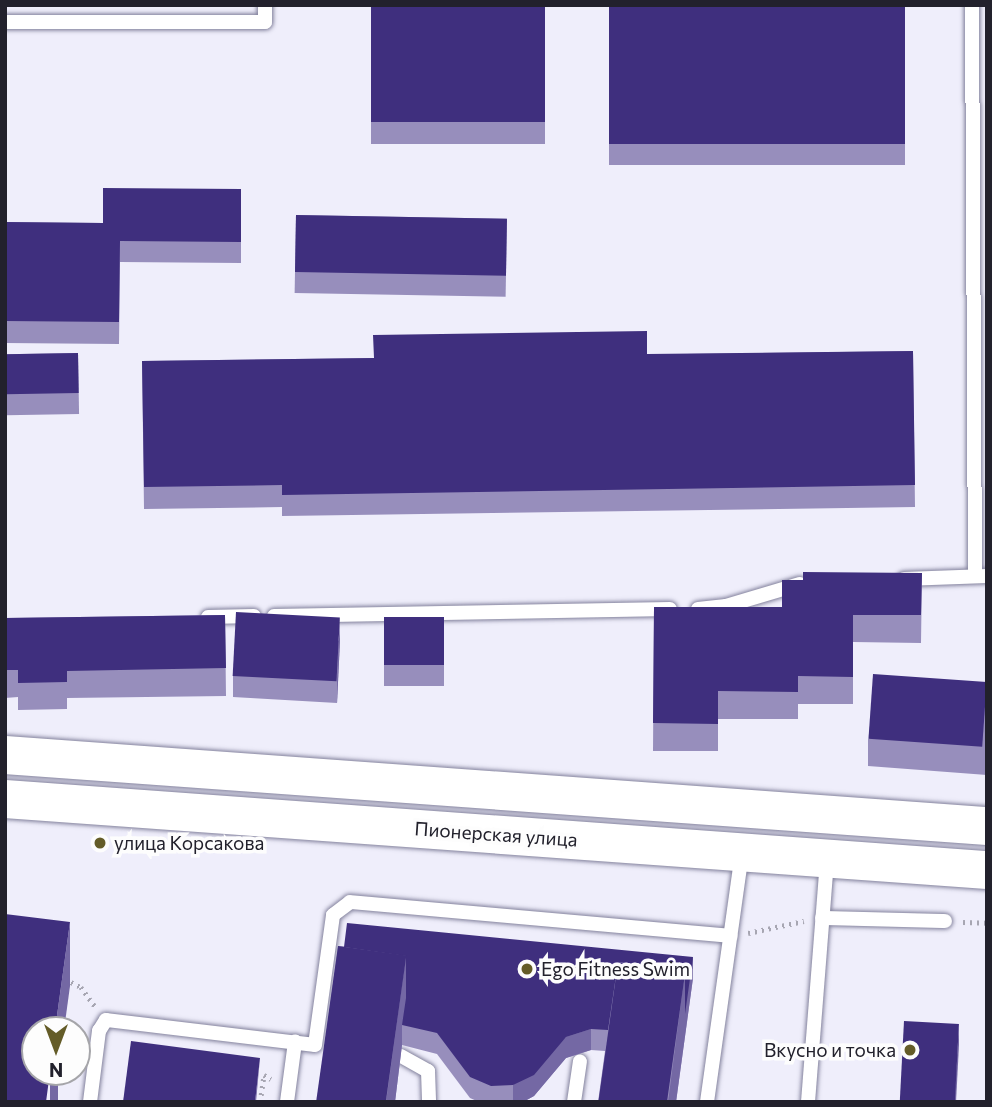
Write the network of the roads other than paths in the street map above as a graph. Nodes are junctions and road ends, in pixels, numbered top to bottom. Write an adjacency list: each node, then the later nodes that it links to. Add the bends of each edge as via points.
1 (265, 5): 3 (lane, via 265,22)
2 (972, 5): 4 (lane)
3 (5, 22)
4 (981, 576): 5 (lane)
5 (885, 580)
6 (821, 582): 7 (lane, via 699,609)
7 (186, 618)
8 (5, 755): 10 (main road)
9 (5, 799): 11 (main road, Пионерская улица)
10 (987, 827)
11 (743, 852): 12 (main road, Пионерская улица); 16 (lane)
12 (827, 858): 13 (main road, Пионерская улица); 14 (lane)
13 (987, 870)
14 (822, 918): 15 (lane); 27 (lane)
15 (944, 921)
16 (730, 936): 18 (lane, via 350,902 333,915); 26 (lane)
17 (295, 1042): 18 (lane); 22 (lane, via 106,1020 99,1031); 23 (lane)
18 (315, 1045): 19 (lane)
19 (333, 1047)
20 (401, 1056): 24 (lane, via 428,1071)
21 (580, 1061): 25 (lane)
22 (90, 1102)
23 (287, 1102)
24 (429, 1102)
25 (575, 1102)
26 (707, 1102)
27 (808, 1102)

